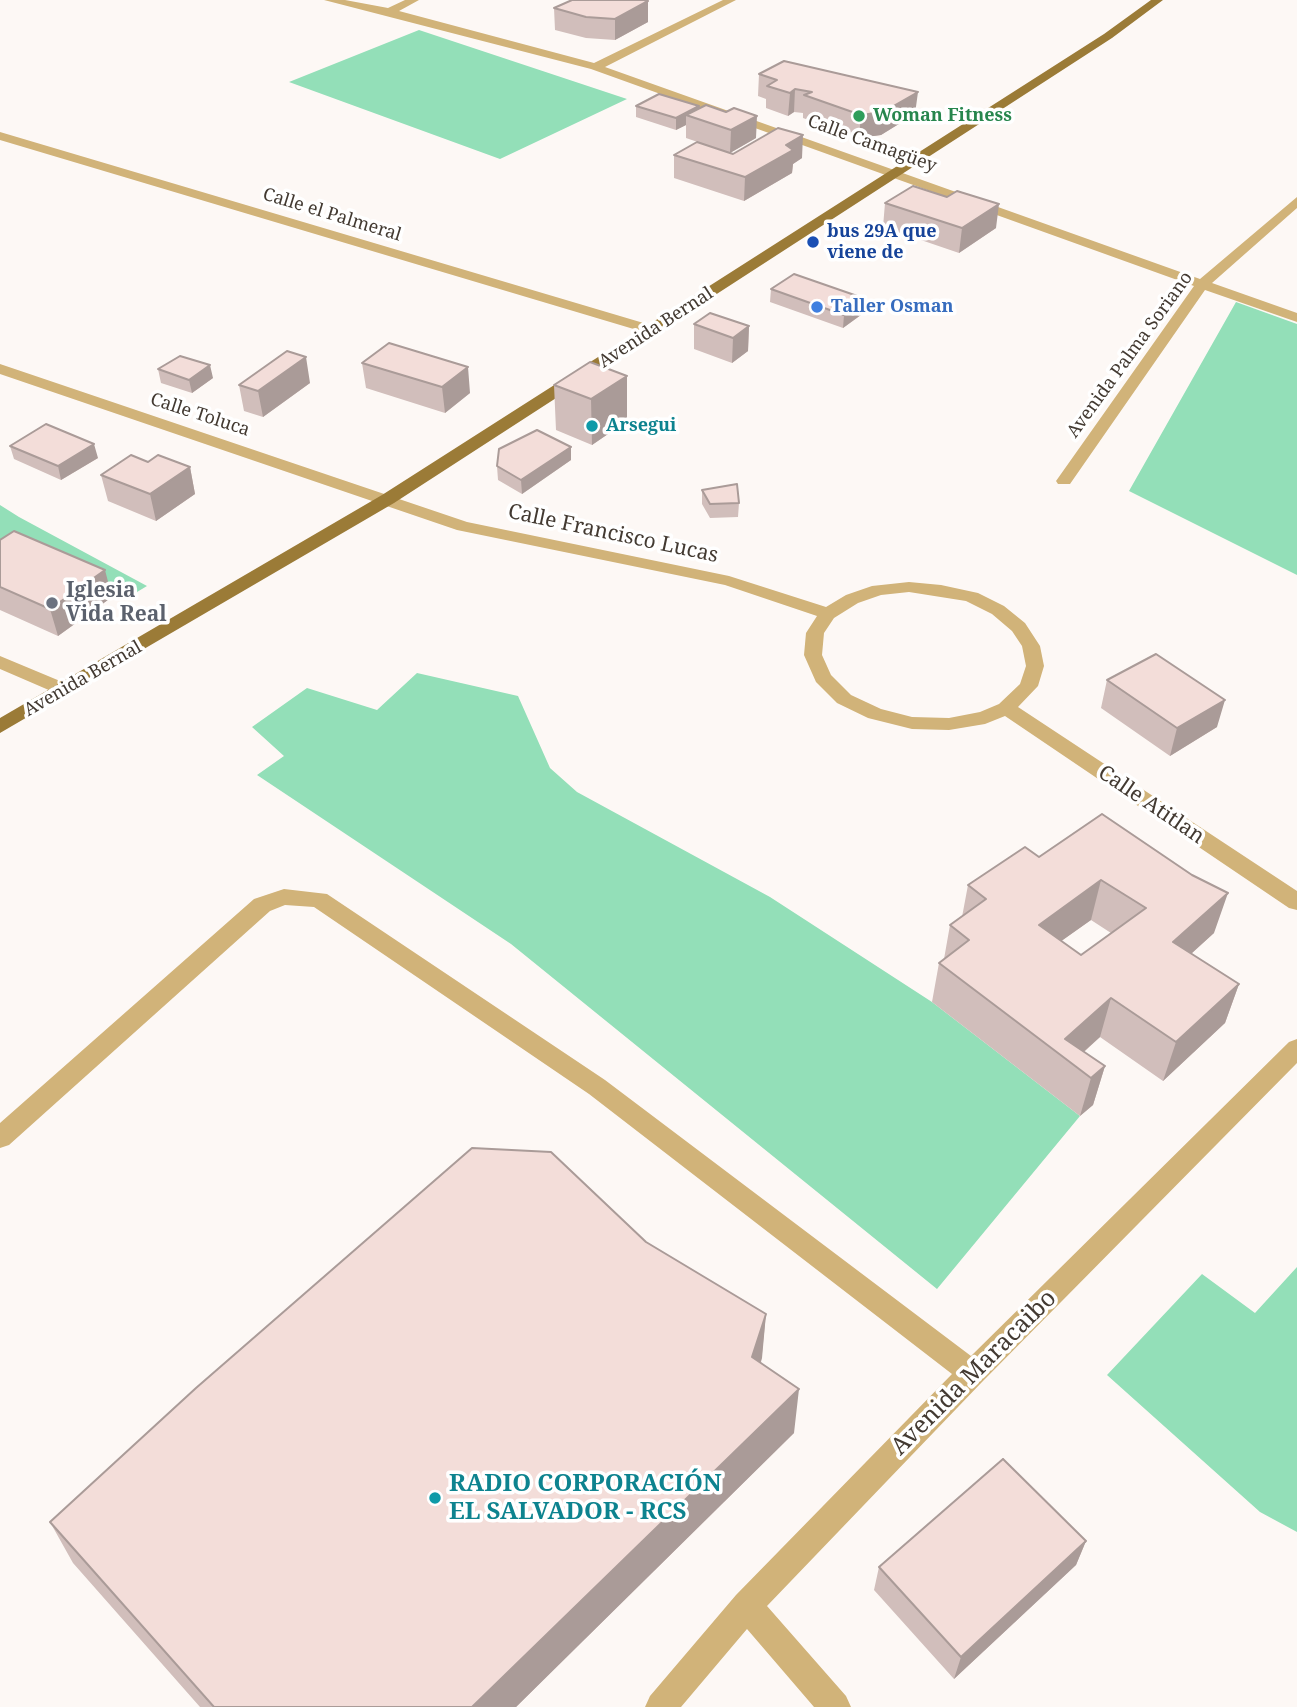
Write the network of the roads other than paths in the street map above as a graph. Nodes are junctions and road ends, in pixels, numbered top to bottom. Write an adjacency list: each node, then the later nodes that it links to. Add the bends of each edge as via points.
1 (329, 0): 5 (street, Calle Camagüey)
2 (414, 0): 5 (street)
3 (731, 0): 6 (street)
4 (1158, 0): 8 (main road, Avenida Bernal)
5 (389, 12): 6 (street, Calle Camagüey)
6 (595, 67): 8 (street, Calle Camagüey)
7 (0, 136): 12 (street, Calle el Palmeral)
8 (896, 173): 10 (street, Calle Camagüey); 12 (main road, Avenida Bernal)
9 (1297, 201): 10 (street, Avenida Palma Soriano)
10 (1202, 284): 11 (street, Calle Camagüey); 14 (street, Avenida Palma Soriano)
11 (1297, 318)
12 (652, 330): 15 (main road, Avenida Bernal)
13 (0, 369): 15 (street, Calle Toluca)
14 (1064, 481)
15 (388, 499): 16 (street, Calle Francisco Lucas, via 463,526 729,581); 18 (main road, Avenida Bernal)
16 (828, 614): 19 (street, via 815,633 813,655 823,678 844,699 875,714 912,723 949,724 985,718); 19 (street, via 878,590 909,587 972,597 998,610 1019,627 1031,646 1035,666 1029,686)
17 (0, 662): 18 (street)
18 (65, 691): 20 (main road, Avenida Bernal)
19 (1006, 708): 21 (street, Calle Atitlan)
20 (0, 727)
21 (1297, 902)
22 (1297, 1048): 24 (street, Avenida Maracaibo)
23 (0, 1138): 24 (street, via 262,905 284,897 319,900 597,1087)
24 (972, 1373): 25 (street, Avenida Maracaibo)
25 (747, 1606): 26 (street, Avenida Maracaibo); 27 (street)
26 (661, 1707)
27 (835, 1707)

